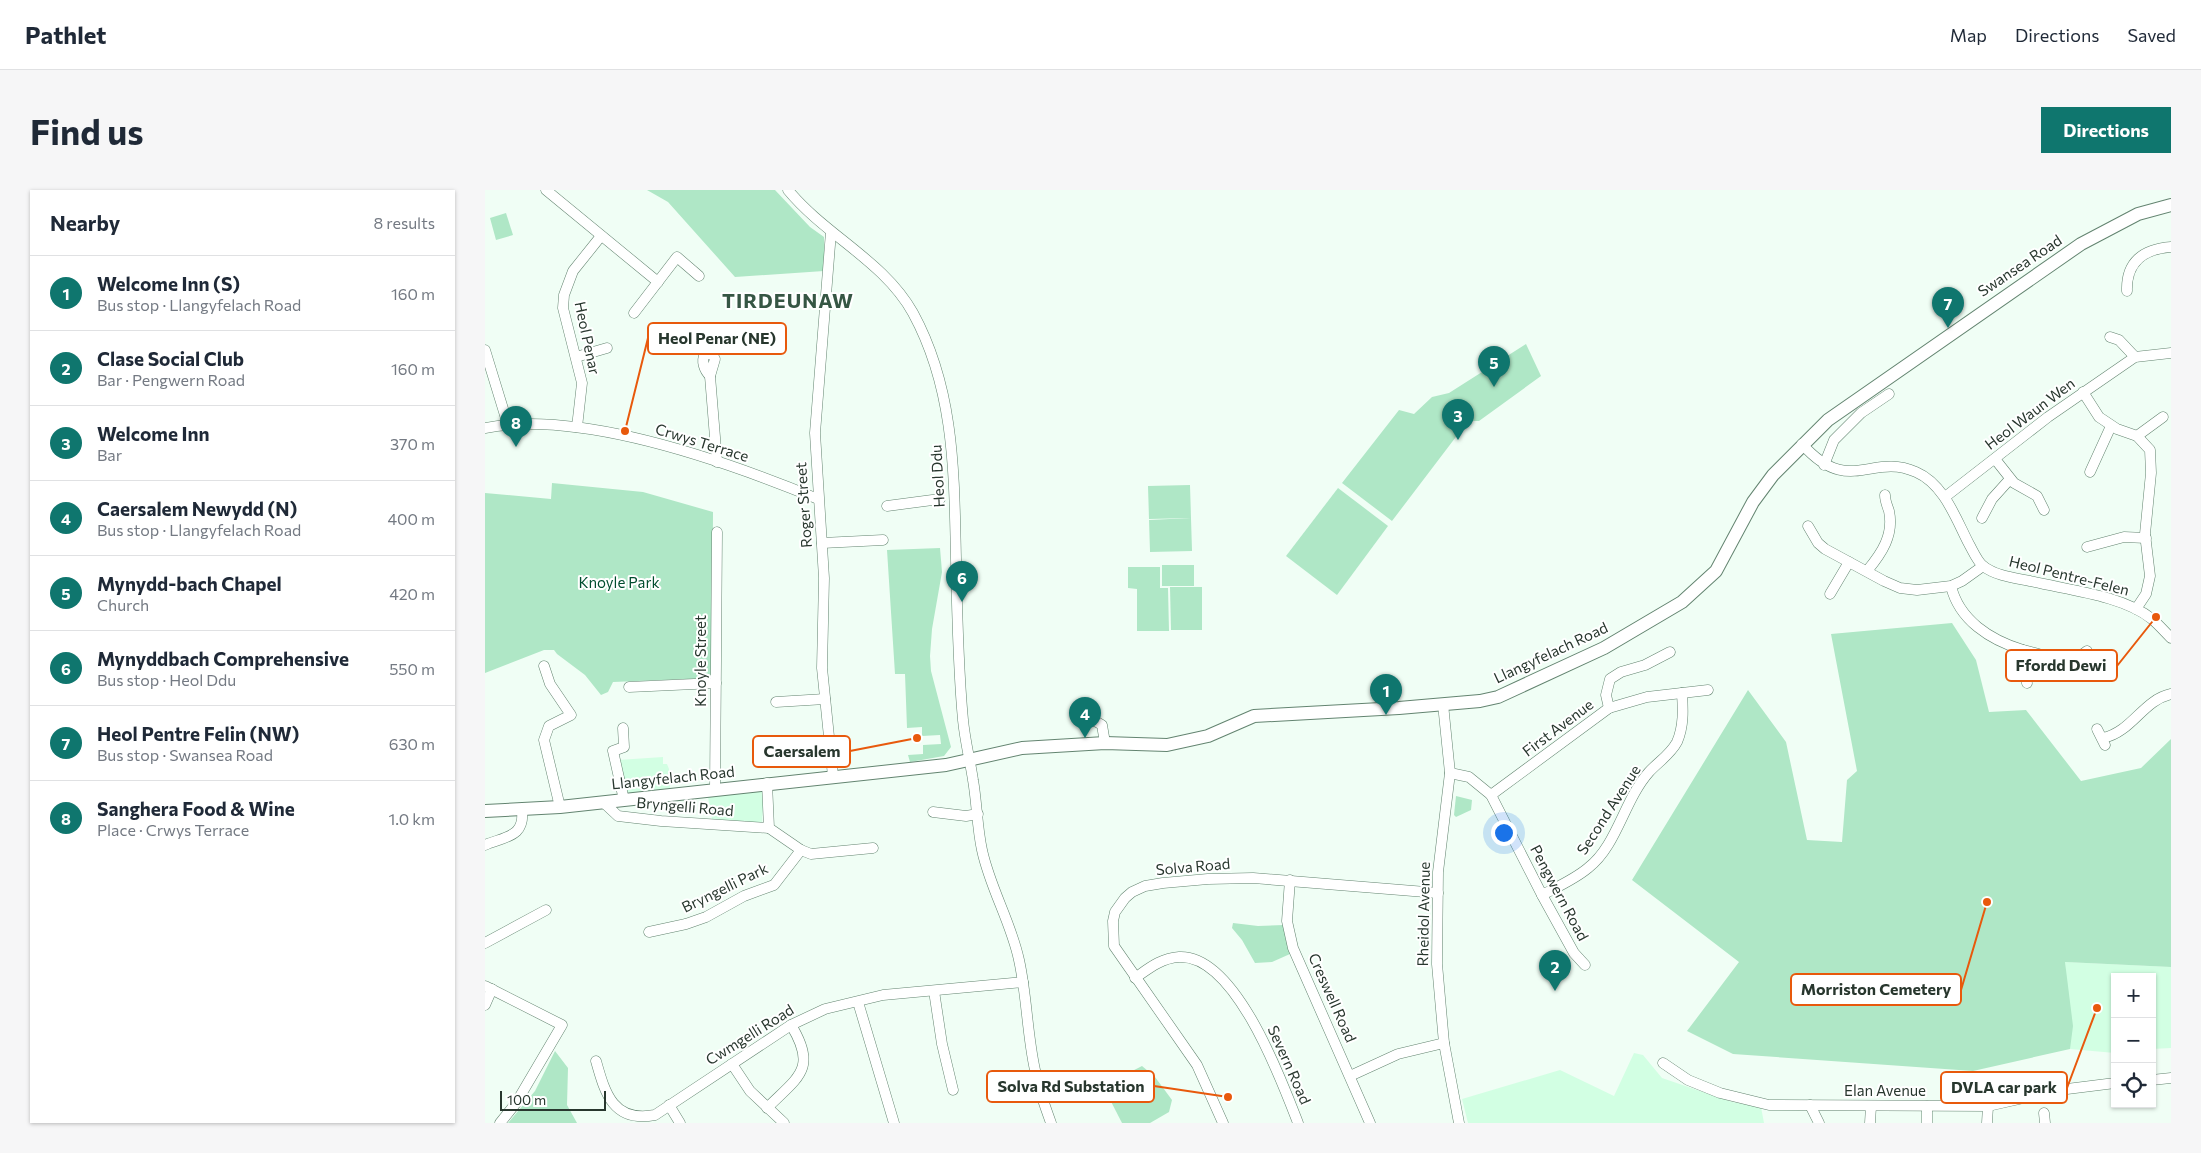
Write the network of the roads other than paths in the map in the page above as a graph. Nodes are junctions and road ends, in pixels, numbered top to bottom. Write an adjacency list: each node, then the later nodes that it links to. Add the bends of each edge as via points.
1 (546, 190): 5 (street)
2 (788, 190): 4 (street, Heol Ddu)
3 (2171, 206): 26 (main road, Swansea Road, via 2138,214 2081,244 1828,420)
4 (831, 232): 34 (street, Roger Street, via 815,433); 72 (street, Heol Ddu, via 897,289 928,345 943,390 953,446 957,603)
5 (601, 236): 8 (street); 15 (street, Heol Penar, via 573,270 564,295 563,308)
6 (2171, 247): 9 (street, via 2155,250 2137,260 2126,276)
7 (699, 276): 8 (street, via 677,257)
8 (658, 282): 10 (street)
9 (2127, 291)
10 (634, 313)
11 (2110, 337): 16 (street, via 2119,340)
12 (607, 348): 15 (street)
13 (485, 350): 21 (street)
14 (2171, 353): 16 (street, Heol Waun Wen)
15 (576, 356): 23 (street, Heol Penar, via 582,383)
16 (2135, 357): 18 (street, Heol Waun Wen)
17 (710, 376): 28 (street)
18 (2083, 392): 22 (street, via 2099,417); 27 (street, Heol Waun Wen)
19 (1889, 394): 29 (street, via 1861,413 1834,440)
20 (2163, 417): 25 (street)
21 (508, 425): 23 (street, Crwys Terrace); 24 (street, Crwys Terrace)
22 (2111, 426): 25 (street); 30 (street)
23 (577, 427): 28 (street, Crwys Terrace, via 632,438)
24 (485, 428)
25 (2137, 436): 41 (street, via 2148,446 2151,456)
26 (1802, 444): 29 (street); 66 (main road, Llangyfelach Road, via 1753,502 1716,571 1682,602 1604,648 1514,691 1480,701)
27 (1995, 459): 31 (street); 33 (street, Heol Waun Wen)
28 (717, 462): 34 (street, Crwys Terrace)
29 (1825, 465): 33 (street, via 1847,472 1897,468 1916,472 1930,480)
30 (2090, 472)
31 (2010, 479): 37 (street, via 2037,496); 38 (street, via 1992,499)
32 (1885, 495): 49 (street, via 1889,537)
33 (1945, 497): 48 (street)
34 (818, 499): 44 (street, Roger Street)
35 (940, 499): 36 (street)
36 (887, 506)
37 (2044, 510)
38 (1982, 518)
39 (1808, 526): 47 (street, via 1818,544)
40 (717, 532): 58 (street, Knoyle Street)
41 (2146, 538): 45 (street, via 2124,537); 52 (street, via 2149,586)
42 (869, 540): 43 (street); 44 (street); 46 (street)
43 (883, 540)
44 (822, 543): 64 (street, Roger Street)
45 (2087, 547)
46 (869, 552)
47 (1849, 562): 49 (street); 51 (street)
48 (1983, 566): 50 (street); 52 (street, Heol Pentre-Felen, via 2009,577 2107,599)
49 (1867, 571): 50 (street, via 1900,588 1917,590)
50 (1951, 586): 54 (street, via 1954,599 1980,629)
51 (1830, 594)
52 (2136, 609): 53 (street, Heol Pentre-Felen, via 2152,619)
53 (2171, 638)
54 (2023, 650): 56 (street, via 2052,659 2064,668); 59 (street, via 2022,666)
55 (1670, 652): 67 (street, via 1645,665 1616,674 1606,695)
56 (2087, 652)
57 (544, 666): 80 (street, via 550,684 571,715 549,726 544,740)
58 (716, 683): 60 (street); 76 (street, Knoyle Street)
59 (2027, 683)
60 (629, 687)
61 (1708, 690): 62 (street, First Avenue)
62 (1682, 693): 67 (street, First Avenue, via 1647,697); 91 (street, Second Avenue, via 1683,716 1677,741 1648,773 1607,846 1589,868)
63 (2171, 694): 70 (street, via 2154,701 2121,732)
64 (825, 699): 65 (street); 74 (street, Roger Street)
65 (776, 702)
66 (1443, 704): 71 (main road, Llangyfelach Road, via 1254,716 1208,736 1167,745); 73 (street, Rheidol Avenue)
67 (1609, 708): 77 (street, First Avenue)
68 (1086, 722): 71 (street, via 1095,721 1102,725)
69 (623, 728): 78 (street, via 624,747 613,751)
70 (2101, 737)
71 (1105, 743): 72 (main road, Llangyfelach Road, via 1022,748)
72 (968, 760): 74 (main road, Llangyfelach Road); 84 (street, Heol Ddu)
73 (1450, 773): 77 (street, Pengwern Road, via 1469,777); 90 (street, Rheidol Avenue)
74 (833, 776): 75 (main road, Llangyfelach Road)
75 (767, 783): 76 (main road, Llangyfelach Road); 85 (street)
76 (715, 790): 78 (main road, Llangyfelach Road)
77 (1491, 796): 91 (street, Pengwern Road)
78 (624, 800): 79 (main road, Llangyfelach Road)
79 (603, 802): 80 (main road, Llangyfelach Road); 85 (street, Bryngelli Road, via 618,816)
80 (560, 807): 81 (main road, Llangyfelach Road)
81 (523, 809): 82 (main road, Llangyfelach Road); 86 (street, via 519,831)
82 (485, 811)
83 (933, 812): 84 (street)
84 (977, 814): 97 (street, Heol Ddu, via 982,850 1015,945)
85 (769, 828): 88 (street)
86 (485, 845)
87 (873, 848): 88 (street, via 811,854)
88 (801, 850): 93 (street, Bryngelli Park, via 774,885 744,896 706,917)
89 (1290, 880): 90 (street, Solva Road); 96 (street, Solva Road, via 1208,879 1163,883 1132,892 1115,912 1112,938 1117,953); 107 (street, Creswell Road, via 1287,921 1293,948)
90 (1438, 893): 103 (street, Rheidol Avenue, via 1437,964)
91 (1542, 894): 95 (street, Pengwern Road, via 1574,953)
92 (546, 910): 94 (street)
93 (649, 932)
94 (485, 943)
95 (1585, 965)
96 (1135, 978): 123 (street, Solva Road, via 1197,1065); 124 (street, Severn Road, via 1161,960 1178,957 1204,962 1218,974 1260,1032)
97 (1023, 982): 99 (street, Cwmgelli Road); 122 (street, Heol Ddu, via 1034,1069)
98 (488, 987): 101 (street); 118 (street, via 562,1025 516,1103)
99 (934, 991): 100 (street, Cwmgelli Road); 111 (street)
100 (858, 1002): 102 (street, Cwmgelli Road, via 825,1009); 121 (street)
101 (485, 1005)
102 (791, 1025): 106 (street, Cwmgelli Road); 117 (street, via 802,1043 804,1064 799,1075)
103 (1444, 1043): 107 (street, via 1398,1054); 126 (street, Rheidol Avenue)
104 (596, 1061): 112 (street, Cwmgelli Road, via 605,1092 622,1112 645,1117 655,1115)
105 (1663, 1063): 113 (street, Elan Avenue, via 1688,1080 1720,1092 1769,1104)
106 (732, 1064): 112 (street, Cwmgelli Road); 117 (street, via 750,1091)
107 (1349, 1076): 125 (street, Creswell Road)
108 (2171, 1078): 109 (street)
109 (2156, 1080)
110 (2111, 1084): 116 (street, Elan Avenue, via 2059,1090)
111 (953, 1090)
112 (669, 1105): 119 (street)
113 (1810, 1105): 114 (street, Elan Avenue); 127 (street)
114 (1871, 1106): 115 (street, Elan Avenue); 128 (street)
115 (1927, 1106): 116 (street, Elan Avenue); 129 (street)
116 (1988, 1106): 130 (street)
117 (767, 1108): 120 (street)
118 (500, 1123)
119 (680, 1123)
120 (784, 1123)
121 (894, 1123)
122 (1051, 1123)
123 (1223, 1123)
124 (1298, 1123)
125 (1370, 1123)
126 (1459, 1123)
127 (1819, 1123)
128 (1870, 1123)
129 (1927, 1123)
130 (1987, 1123)

